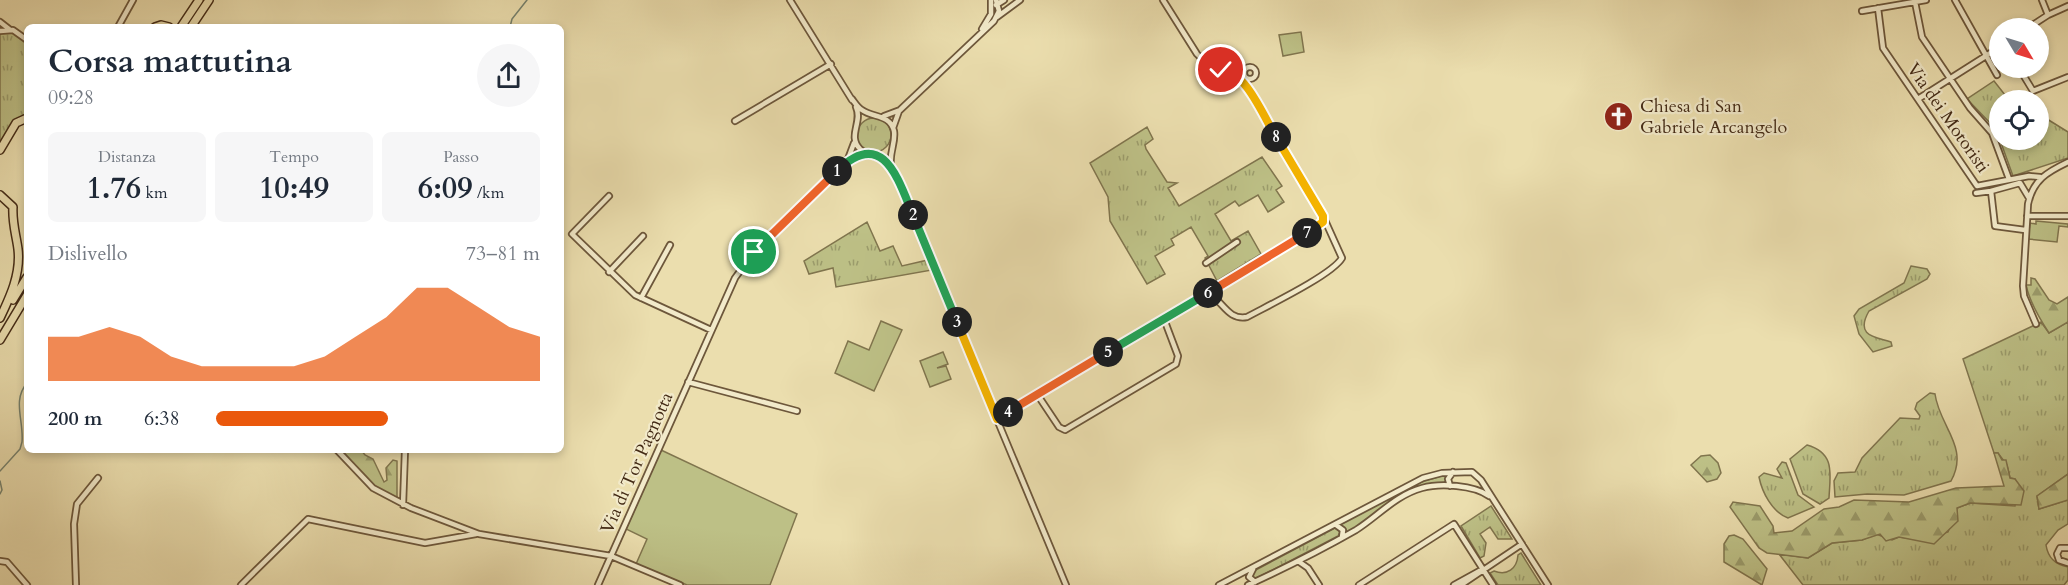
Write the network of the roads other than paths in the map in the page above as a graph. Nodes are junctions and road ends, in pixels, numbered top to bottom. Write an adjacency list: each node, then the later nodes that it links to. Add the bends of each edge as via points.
1 (134, 0): 24 (street)
2 (199, 0): 25 (highway)
3 (210, 0): 26 (highway)
4 (790, 0): 34 (street)
5 (991, 0): 18 (street)
6 (1004, 0): 13 (street)
7 (1010, 0): 16 (street)
8 (1020, 0): 16 (street)
9 (1162, 0): 61 (street, via 1203,62 1213,70 1227,70 1241,79)
10 (1926, 0): 14 (street)
11 (1955, 0): 32 (street)
12 (2042, 0): 20 (street)
13 (997, 2): 18 (street); 21 (street)
14 (1915, 2): 17 (street); 36 (street, via 1920,34)
15 (2068, 6): 20 (street)
16 (1013, 7): 21 (street)
17 (1878, 8): 19 (street); 39 (street, Via dei Motoristi, via 1883,48)
18 (992, 9): 21 (street); 29 (street)
19 (1862, 11)
20 (2048, 15): 22 (street)
21 (997, 17): 29 (street)
22 (2043, 18)
23 (0, 22): 27 (street)
24 (120, 24)
25 (183, 24)
26 (193, 24)
27 (9, 29): 28 (street); 30 (street)
28 (0, 31)
29 (979, 33): 40 (street)
30 (24, 38)
31 (1989, 52): 32 (street)
32 (1985, 54): 33 (street); 36 (street)
33 (1989, 62)
34 (831, 64): 38 (street); 44 (street)
35 (2068, 77): 37 (street, via 2032,91)
36 (1949, 78): 39 (street); 55 (street, via 1992,133)
37 (2025, 78)
38 (852, 99): 41 (street); 45 (street, via 858,112)
39 (1918, 99): 55 (street, Via dei Motoristi, via 1977,186)
40 (900, 110): 42 (street); 46 (street)
41 (873, 115): 42 (street); 45 (street)
42 (881, 116): 46 (street)
43 (24, 119): 49 (highway, via 16,123)
44 (735, 121)
45 (857, 125): 47 (street)
46 (893, 128): 48 (street)
47 (855, 140): 50 (street, via 859,148); 53 (street, Via di Tor Pagnotta, via 853,152)
48 (891, 146): 50 (street); 52 (street)
49 (0, 150)
50 (872, 155): 52 (street); 53 (street, Via di Tor Pagnotta, via 853,158)
51 (2068, 162): 54 (street)
52 (891, 165): 82 (street)
53 (842, 166): 77 (street, Via di Tor Pagnotta, via 747,260 727,292)
54 (2040, 177): 55 (street, Via dei Motoristi); 60 (street)
55 (2009, 179)
56 (1991, 191): 57 (street); 60 (street, via 2020,183); 64 (street, via 1995,226)
57 (1976, 193)
58 (0, 195): 74 (highway, via 13,207 18,251 14,287)
59 (609, 196): 69 (street, via 572,234)
60 (2029, 198): 62 (street)
61 (1323, 216): 73 (street, via 1323,222 1316,228); 73 (street, via 1342,258 1323,274 1247,317 1229,314 1215,298)
62 (2027, 216): 63 (street); 64 (street)
63 (2068, 216)
64 (2025, 230): 76 (street, via 2024,296)
65 (644, 236): 69 (street)
66 (1238, 242): 68 (street)
67 (670, 245): 71 (street)
68 (1206, 263)
69 (609, 272): 71 (street)
70 (24, 282): 74 (highway)
71 (641, 298): 77 (street)
72 (24, 300): 78 (highway)
73 (1195, 300): 75 (street)
74 (0, 319)
75 (1164, 319): 80 (street); 80 (street, via 1178,356 1176,364 1091,415 1062,429)
76 (2037, 324)
77 (711, 330): 79 (street, Via di Tor Pagnotta)
78 (0, 340)
79 (688, 382): 81 (street, Via di Tor Pagnotta); 96 (street, Via di Tor Pagnotta)
80 (1037, 394): 82 (street)
81 (796, 411)
82 (997, 419): 109 (street)
83 (340, 453): 89 (street, via 362,480)
84 (405, 453): 89 (street)
85 (1453, 472): 87 (street, via 1448,479); 88 (street, via 1476,474); 90 (street, via 1423,478)
86 (98, 478): 105 (street, via 77,504)
87 (1450, 486): 88 (street, via 1484,492); 92 (street, via 1429,486 1408,493)
88 (1493, 500): 93 (street)
89 (403, 505): 91 (street)
90 (1336, 525): 92 (street, via 1343,530); 100 (street)
91 (479, 534): 96 (street); 106 (street, via 425,543 308,519)
92 (1342, 537): 95 (street)
93 (1522, 544): 102 (street); 117 (street)
94 (2068, 548): 99 (street, via 2060,548 2057,554 2059,560)
95 (1310, 555): 98 (street); 101 (street)
96 (611, 556): 107 (street, Via di Tor Pagnotta); 108 (street, Via di Tor Pagnotta)
97 (0, 561): 104 (street, via 8,562)
98 (1298, 561): 101 (street); 103 (street)
99 (2068, 563)
100 (1260, 564): 103 (street, via 1248,574); 110 (street)
101 (1308, 568): 112 (street)
102 (1483, 569): 113 (street, via 1454,524); 114 (street); 115 (street); 116 (street)
103 (1255, 582): 111 (street)
104 (27, 585)
105 (76, 585)
106 (241, 585)
107 (598, 585)
108 (680, 585)
109 (1066, 585)
110 (1219, 585)
111 (1248, 585)
112 (1319, 585)
113 (1359, 585)
114 (1454, 585)
115 (1461, 585)
116 (1492, 585)
117 (1548, 585)

